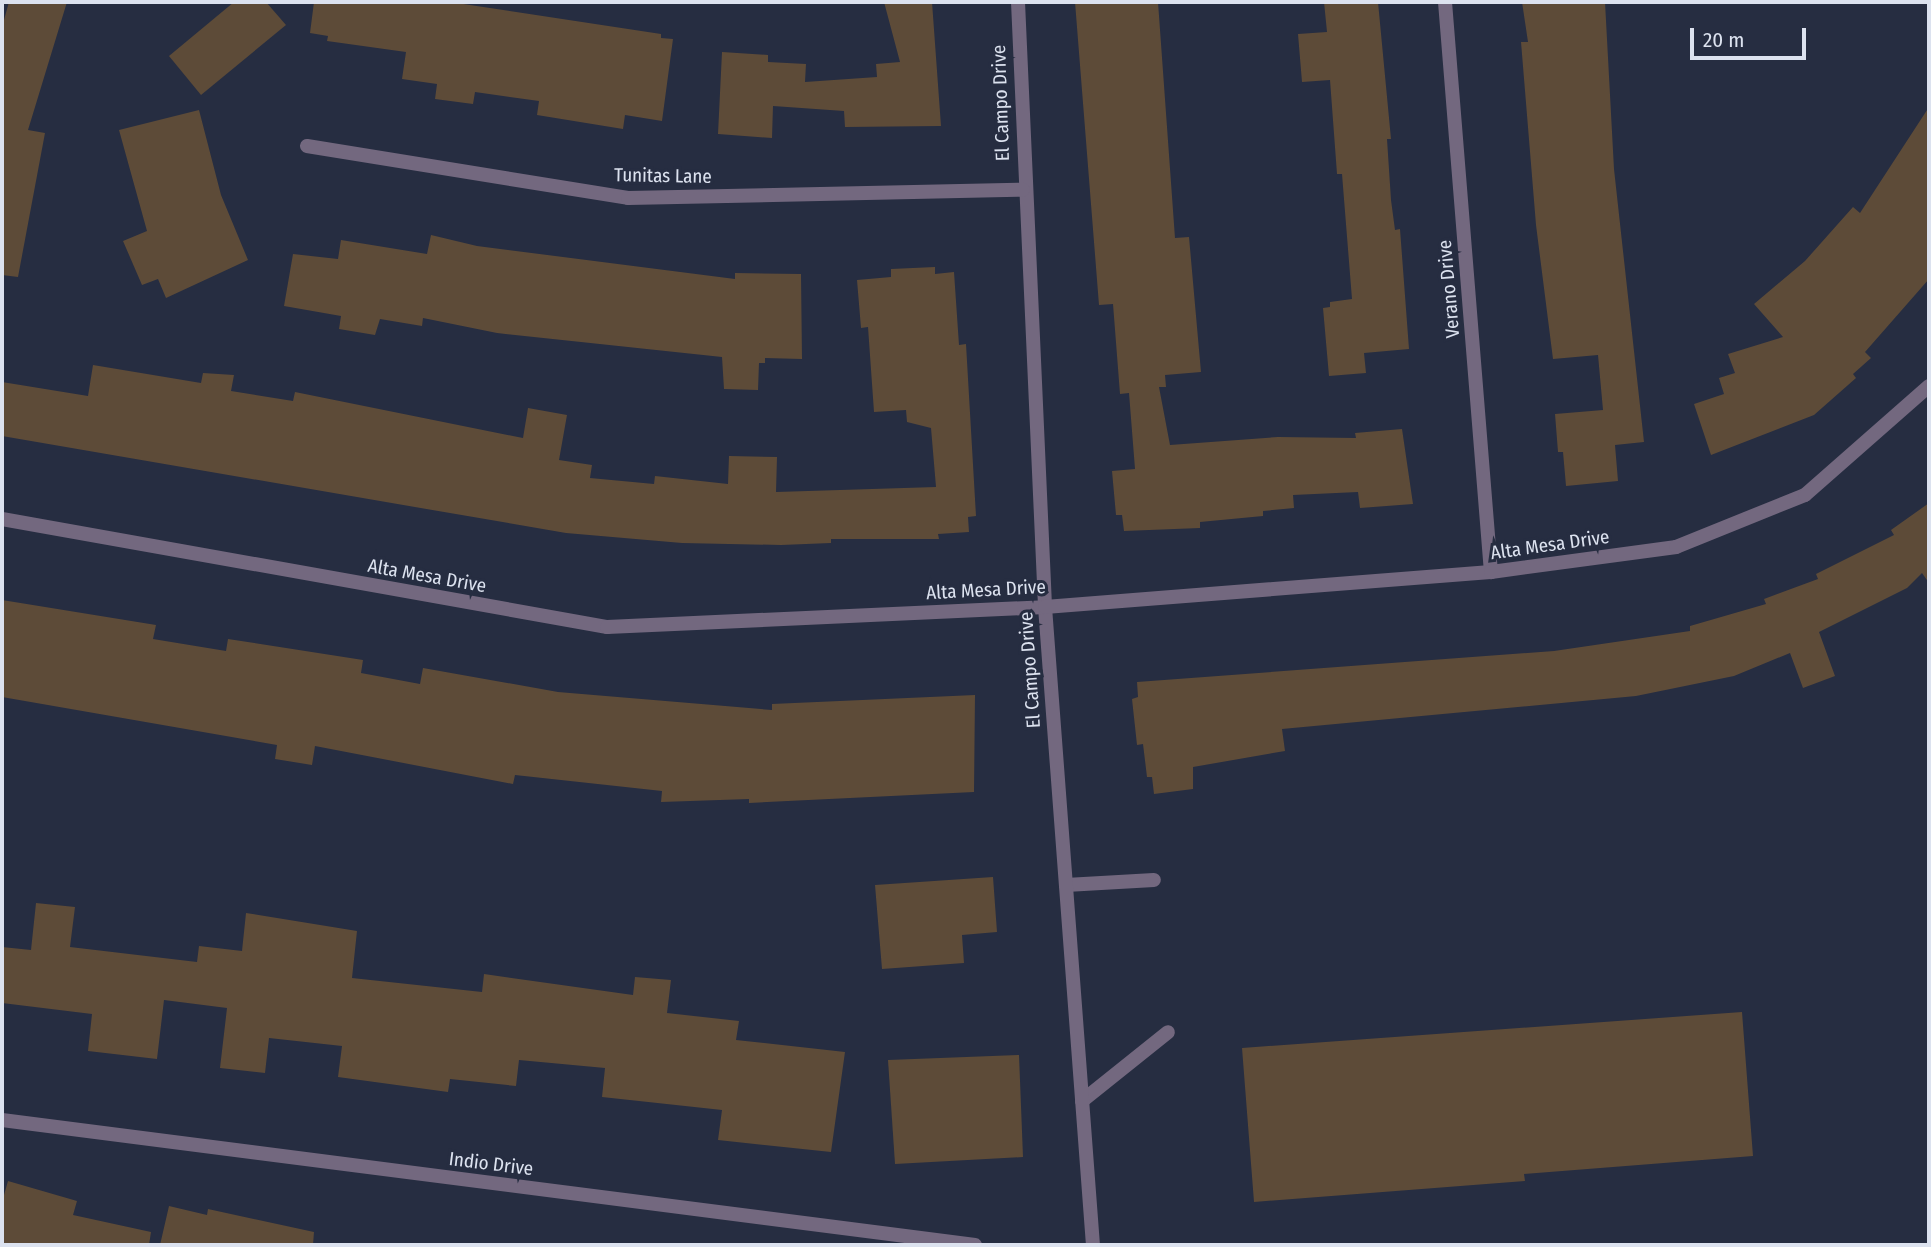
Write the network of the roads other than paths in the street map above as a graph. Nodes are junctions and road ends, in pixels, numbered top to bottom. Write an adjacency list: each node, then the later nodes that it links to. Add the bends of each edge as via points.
1 (1445, 2): 7 (street, Verano Drive)
2 (1016, 4): 4 (street, El Campo Drive)
3 (307, 146): 4 (street, Tunitas Lane, via 628,198)
4 (1023, 190): 8 (street, El Campo Drive)
5 (1929, 386): 7 (street, Alta Mesa Drive, via 1805,495 1676,547)
6 (2, 519): 8 (street, Alta Mesa Drive, via 607,627)
7 (1491, 572): 8 (street, Alta Mesa Drive)
8 (1045, 607): 10 (street, El Campo Drive)
9 (1154, 880): 10 (street)
10 (1066, 885): 12 (street, El Campo Drive)
11 (1168, 1032): 12 (street)
12 (1082, 1101): 15 (street, El Campo Drive)
13 (2, 1120): 14 (street, Indio Drive)
14 (975, 1245)
15 (1093, 1245)

